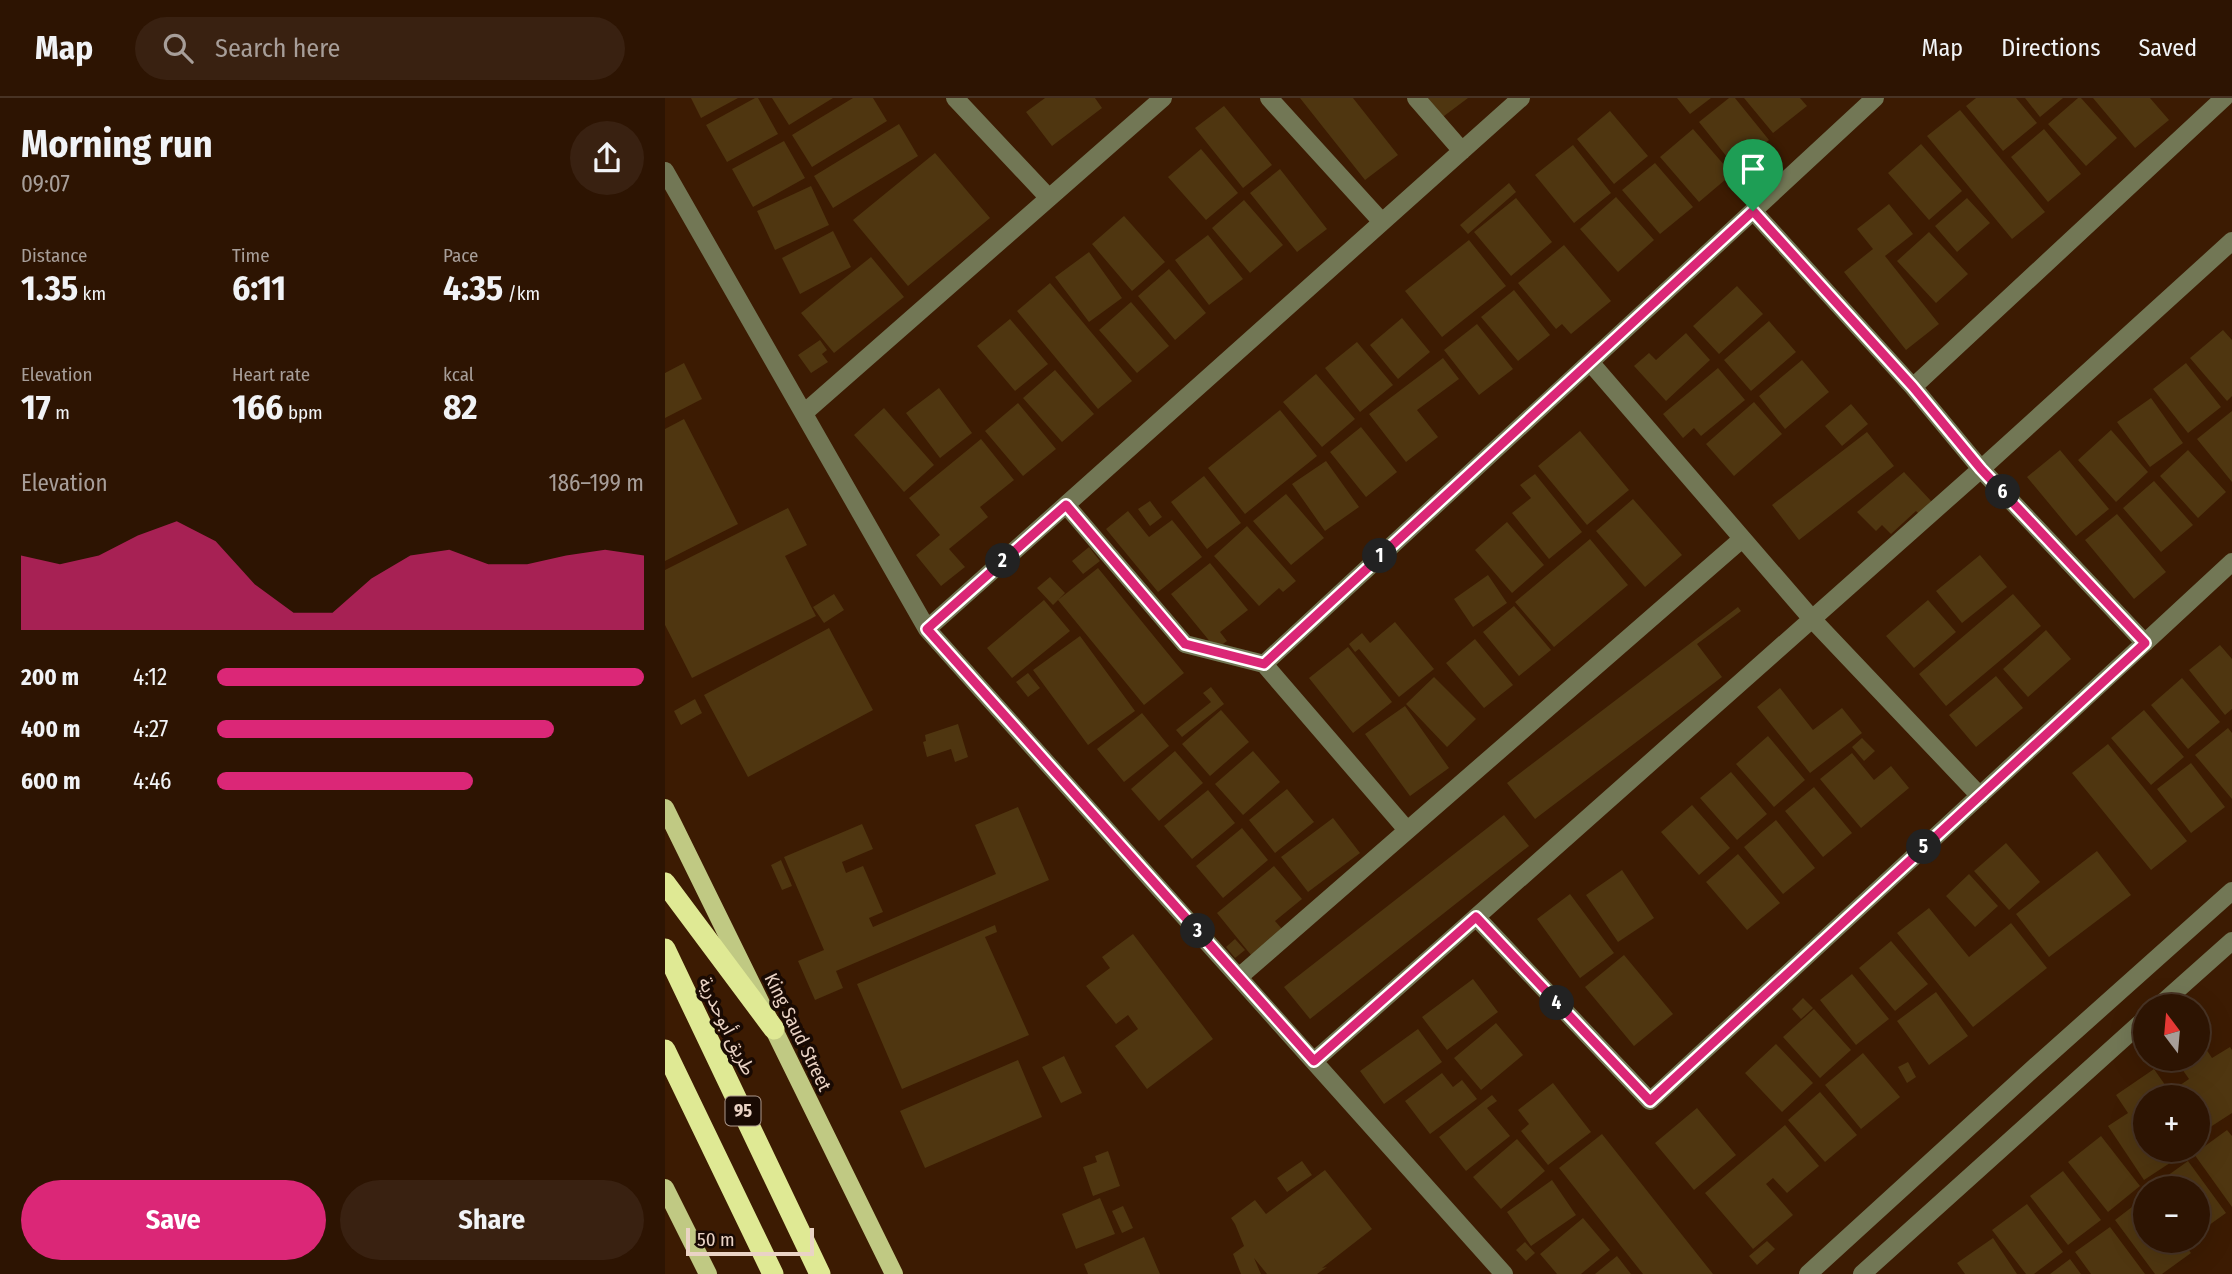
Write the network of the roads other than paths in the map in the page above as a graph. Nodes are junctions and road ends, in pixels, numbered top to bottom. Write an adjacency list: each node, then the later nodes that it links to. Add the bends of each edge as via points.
1 (955, 98): 10 (street)
2 (1163, 98): 10 (street)
3 (1269, 98): 12 (street)
4 (1416, 98): 8 (street)
5 (1521, 98): 8 (street)
6 (1875, 98): 11 (street)
7 (2224, 98): 15 (street)
8 (1462, 151): 12 (street)
9 (665, 171): 16 (street)
10 (1049, 198): 16 (street)
11 (1753, 211): 14 (street); 15 (street)
12 (1382, 222): 18 (street)
13 (2232, 241): 17 (street)
14 (1590, 362): 19 (street); 24 (street)
15 (1913, 387): 17 (street)
16 (804, 413): 22 (street)
17 (1981, 469): 21 (street); 23 (street)
18 (1066, 505): 22 (street); 24 (street, via 1185,644)
19 (1742, 539): 21 (street); 27 (street)
20 (2232, 562): 23 (street)
21 (1812, 619): 25 (street); 30 (street)
22 (927, 629): 33 (street)
23 (2145, 643): 25 (street)
24 (1264, 664): 27 (street)
25 (1980, 796): 30 (street, via 1650,1101)
26 (665, 808): 35 (main road, King Saud Street)
27 (1407, 830): 33 (street)
28 (665, 883): 35 (highway)
29 (2232, 891): 45 (street)
30 (1476, 917): 38 (street)
31 (2232, 941): 34 (street)
32 (665, 949): 42 (highway, طريق أبوحدرية / 95)
33 (1239, 977): 38 (street)
34 (2172, 994)
35 (774, 1029): 43 (main road, King Saud Street)
36 (2133, 1030): 46 (street)
37 (665, 1050): 41 (highway, 95)
38 (1314, 1061): 44 (street)
39 (665, 1188): 40 (main road)
40 (708, 1274)
41 (773, 1274)
42 (820, 1274)
43 (894, 1274)
44 (1504, 1274)
45 (1808, 1274)
46 (1862, 1274)

